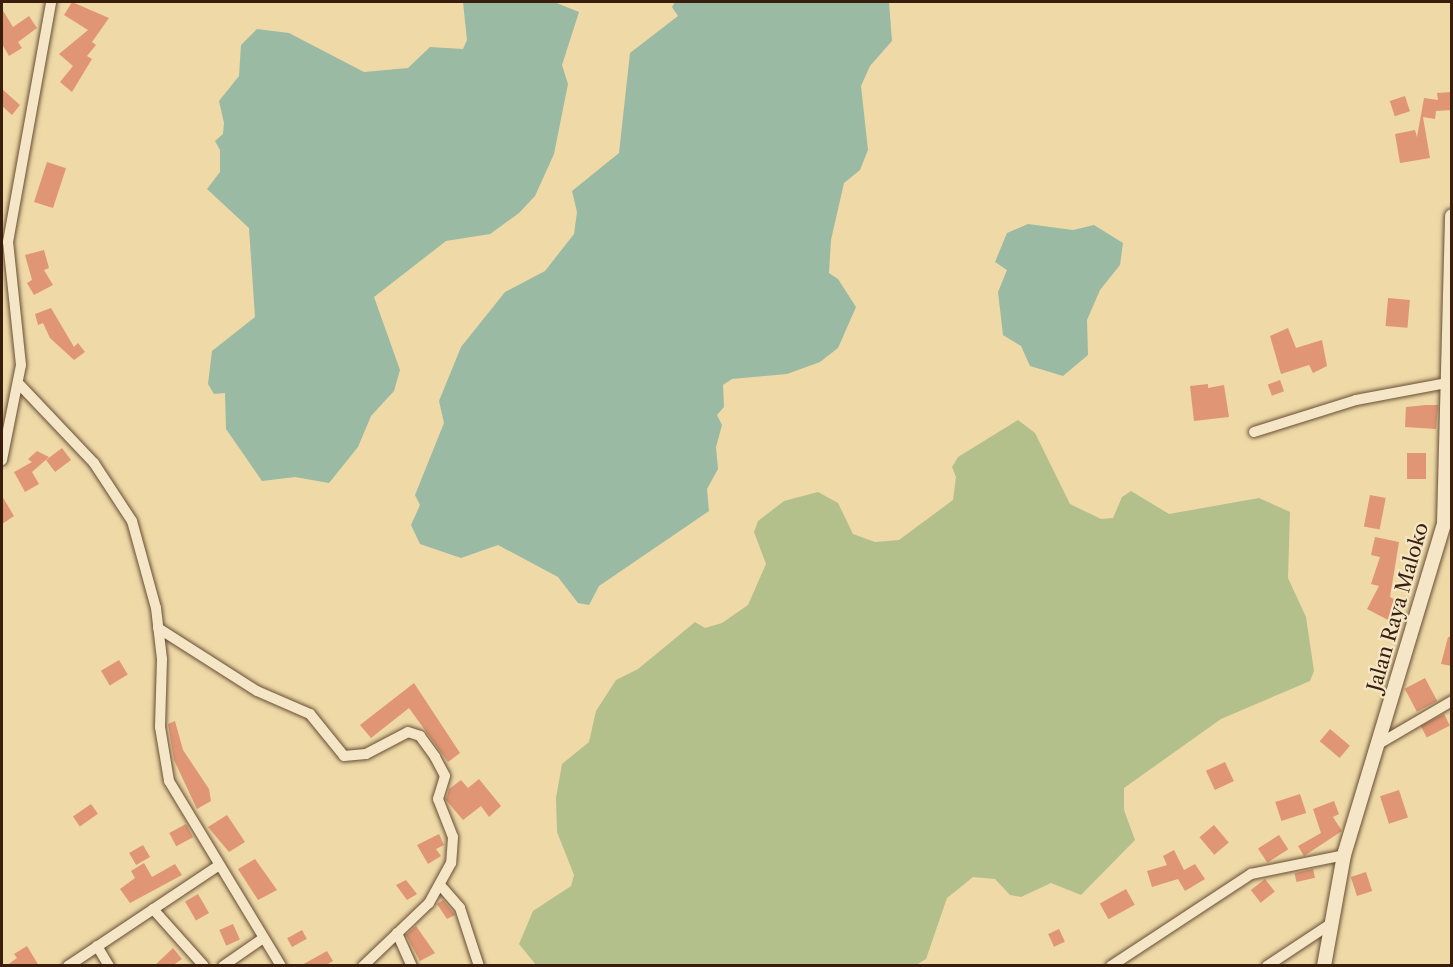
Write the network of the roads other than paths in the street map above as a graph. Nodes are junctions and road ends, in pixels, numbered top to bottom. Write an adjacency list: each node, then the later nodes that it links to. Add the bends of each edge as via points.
1 (51, 2): 3 (street)
2 (1452, 216): 4 (street, Jalan Raya Maloko)
3 (5, 256): 5 (street, via 20,342)
4 (1447, 383): 6 (street, via 1356,400); 10 (street, Jalan Raya Maloko, via 1444,524)
5 (20, 385): 7 (street); 8 (street, via 94,463 124,505 147,565)
6 (1254, 432)
7 (2, 460)
8 (158, 628): 12 (street, via 166,768 184,812); 13 (street, via 257,691 310,714 344,756 366,754 408,732 420,736 445,776 438,799 454,846)
9 (1452, 702): 10 (street)
10 (1377, 745): 11 (street, Jalan Raya Maloko)
11 (1344, 855): 15 (street, Jalan Raya Maloko); 27 (street, via 1251,874)
12 (218, 866): 14 (street); 17 (street)
13 (441, 886): 16 (street); 26 (street, via 460,908)
14 (153, 909): 18 (street); 21 (street)
15 (1329, 925): 28 (street); 29 (street, Jalan Raya Maloko)
16 (397, 933): 24 (street); 25 (street)
17 (262, 939): 22 (street); 23 (street)
18 (97, 946): 19 (street); 20 (street)
19 (68, 966)
20 (109, 966)
21 (204, 966)
22 (223, 966)
23 (281, 966)
24 (363, 966)
25 (412, 966)
26 (479, 966)
27 (1111, 966)
28 (1268, 966)
29 (1324, 966)

